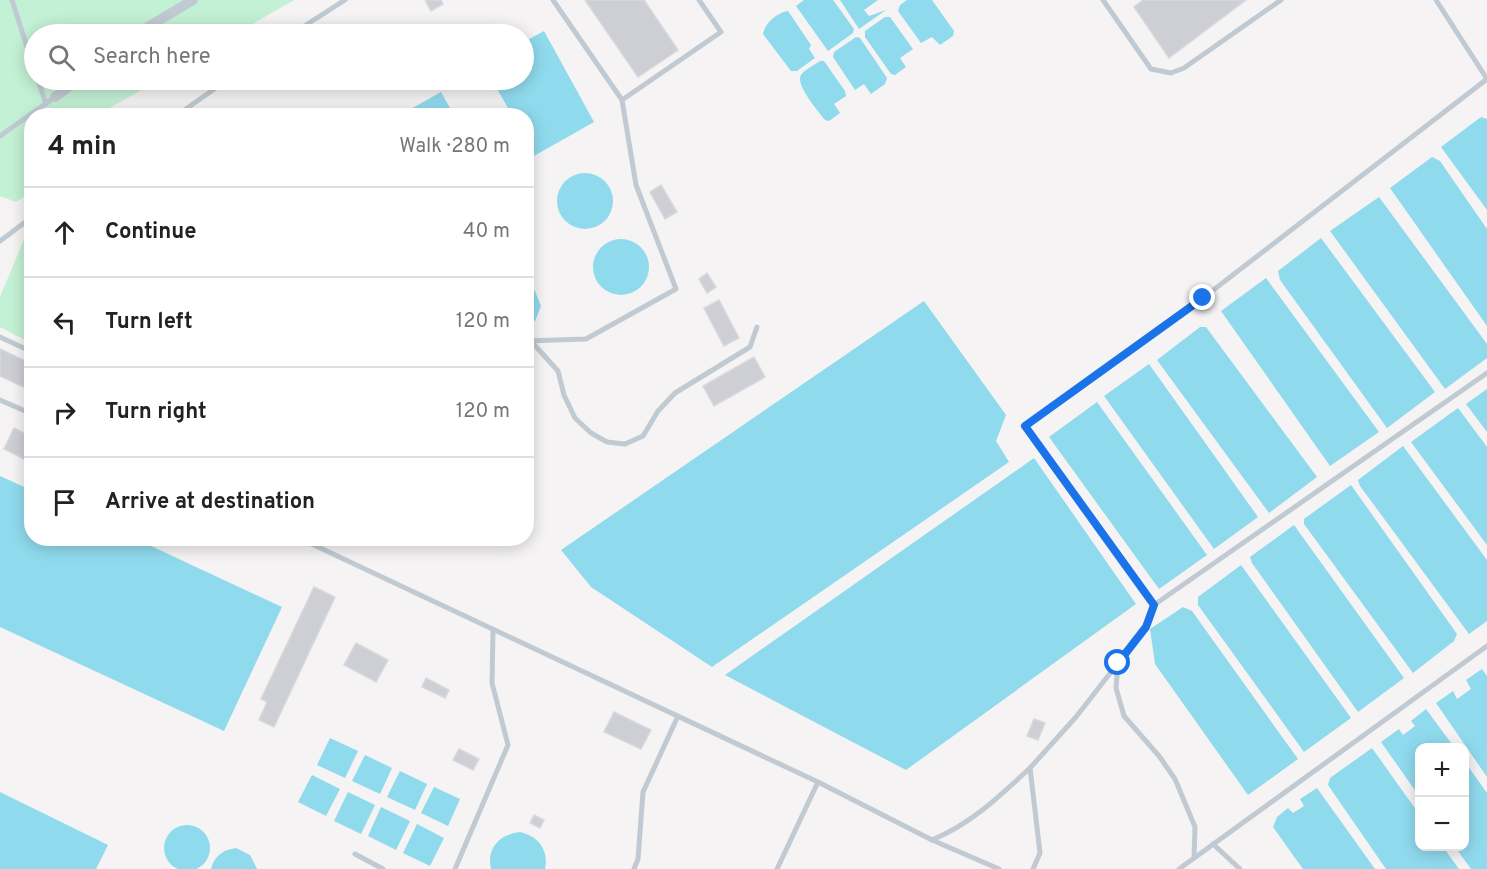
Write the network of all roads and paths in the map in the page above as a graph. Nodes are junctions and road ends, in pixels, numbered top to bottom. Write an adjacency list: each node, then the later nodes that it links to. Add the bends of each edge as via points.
1 (12, 0): 11 (lane)
2 (345, 0): 10 (lane)
3 (553, 0): 17 (lane)
4 (699, 0): 17 (lane, via 721,32)
5 (1103, 0): 6 (lane, via 1150,69 1171,73 1184,68)
6 (1281, 0)
7 (1436, 0): 12 (lane)
8 (189, 1): 9 (street)
9 (152, 24)
10 (308, 24)
11 (24, 38)
12 (1487, 79): 33 (lane, via 1203,298 1025,426)
13 (44, 90): 16 (lane)
14 (64, 90): 16 (street)
15 (213, 90): 19 (lane)
16 (51, 100): 18 (lane)
17 (622, 100): 26 (lane, via 636,185 676,289 586,339)
18 (40, 108)
19 (187, 108)
20 (24, 119): 21 (lane)
21 (0, 136)
22 (24, 223): 23 (lane)
23 (0, 241)
24 (757, 327): 27 (lane, via 750,347 675,393 658,411 644,436 625,444 591,434 575,418 558,371)
25 (0, 337): 28 (lane)
26 (534, 341)
27 (534, 346)
28 (24, 348)
29 (1487, 373): 33 (lane)
30 (0, 400): 31 (lane)
31 (24, 410)
32 (316, 546): 34 (lane)
33 (1154, 605): 36 (lane, via 1146,627)
34 (493, 629): 37 (lane); 45 (lane, via 492,683 508,745)
35 (1487, 646): 41 (lane)
36 (1118, 663): 38 (lane); 43 (lane, via 1116,688 1124,716 1175,779 1195,827)
37 (678, 716): 39 (lane); 46 (lane, via 643,792)
38 (1030, 768): 40 (lane, via 980,813); 49 (lane, via 1040,853)
39 (818, 782): 40 (lane); 47 (lane)
40 (932, 840): 48 (lane)
41 (1213, 844): 43 (lane); 51 (lane)
42 (355, 854): 44 (lane)
43 (1194, 858): 50 (lane)
44 (383, 869)
45 (455, 869)
46 (634, 869)
47 (777, 869)
48 (999, 869)
49 (1033, 869)
50 (1179, 869)
51 (1240, 869)

